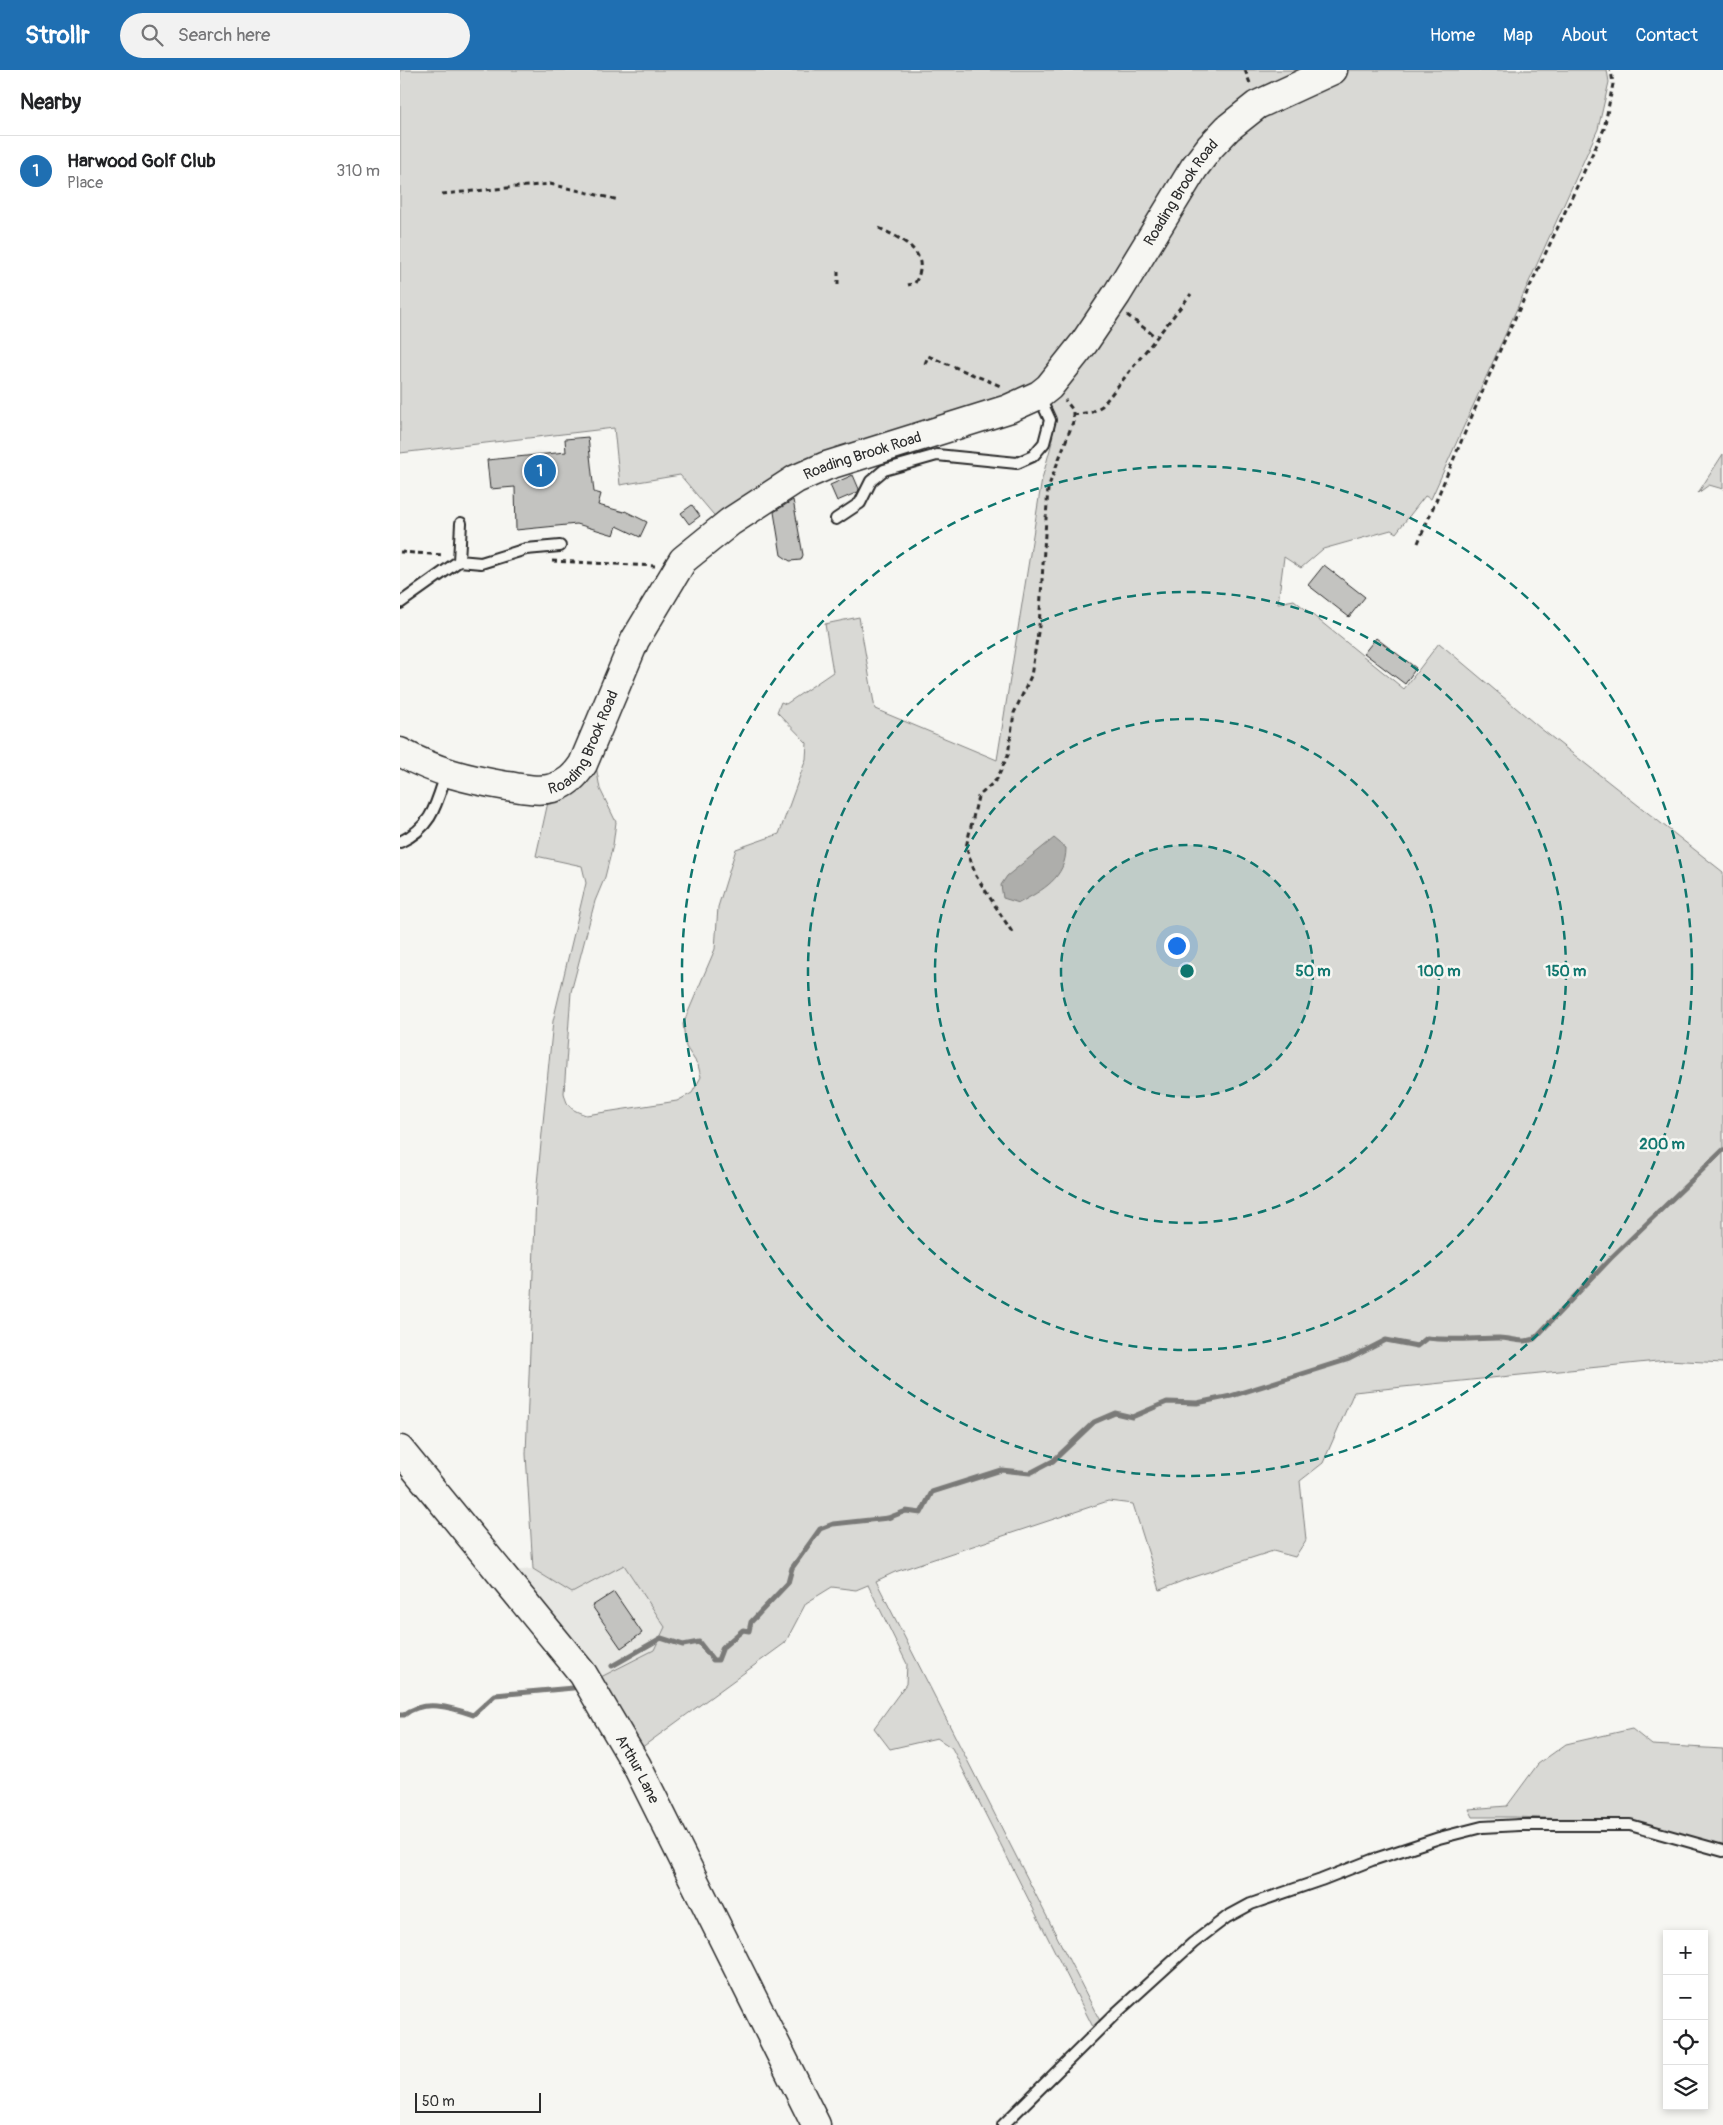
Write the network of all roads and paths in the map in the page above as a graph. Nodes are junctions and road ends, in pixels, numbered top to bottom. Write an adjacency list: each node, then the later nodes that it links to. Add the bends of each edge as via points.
1 (1333, 70): 10 (street, Roading Brook Road, via 1257,105 1228,128 1194,168)
2 (1611, 70): 18 (path, via 1613,84 1604,129 1500,350)
3 (442, 194): 4 (path, via 550,184)
4 (619, 200)
5 (878, 228): 7 (path, via 914,249 920,266 919,277)
6 (838, 270): 8 (path)
7 (908, 285)
8 (838, 288)
9 (1191, 294): 11 (path)
10 (1111, 303): 11 (path); 14 (street, Roading Brook Road, via 1084,343)
11 (1156, 337): 15 (path, via 1102,406 1092,412)
12 (925, 364): 13 (path, via 928,356)
13 (1004, 387)
14 (1044, 391): 15 (path, via 1068,402); 16 (lane, via 1050,420 1044,443 1033,456 1017,463 937,455 884,470 871,481 860,503); 23 (street, Roading Brook Road, via 1008,409 826,466 796,479 730,522)
15 (1073, 415): 28 (path, via 1074,422 1048,488 1039,626 1031,676 1014,713 1008,755 997,779 978,797 966,847 976,876)
16 (836, 519)
17 (461, 523): 21 (lane)
18 (1418, 543)
19 (560, 546): 21 (lane, via 526,549 481,563)
20 (400, 552): 21 (path)
21 (459, 559): 24 (lane)
22 (546, 561): 23 (path)
23 (677, 568): 26 (street, Roading Brook Road, via 635,640 589,751 575,775 560,785 537,790 464,779)
24 (400, 603)
25 (400, 752): 26 (street, Roading Brook Road)
26 (446, 773): 27 (lane, via 434,811 425,826)
27 (400, 842)
28 (1012, 932)
29 (400, 1450): 31 (street, Arthur Lane, via 583,1674 636,1764)
30 (1723, 1851): 32 (lane, via 1630,1825 1482,1827 1380,1857 1251,1904 1227,1917 1186,1948)
31 (816, 2125)
32 (1003, 2125)

